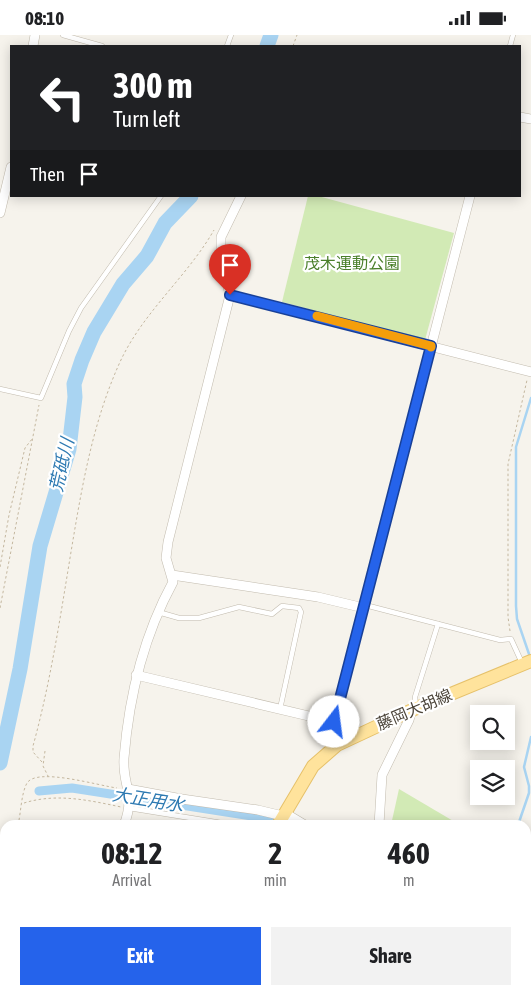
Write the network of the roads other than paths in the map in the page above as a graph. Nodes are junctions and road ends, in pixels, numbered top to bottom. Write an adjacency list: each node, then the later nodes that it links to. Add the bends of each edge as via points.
1 (63, 35): 2 (lane)
2 (98, 45)
3 (10, 171): 7 (street)
4 (160, 197): 11 (lane, via 81,308 41,398)
5 (241, 197): 8 (street, via 220,246)
6 (470, 197): 9 (street)
7 (0, 210)
8 (230, 295): 9 (street); 12 (street, via 168,542 166,557)
9 (431, 346): 10 (street); 13 (street)
10 (530, 372)
11 (0, 389)
12 (172, 575): 13 (street); 14 (street, via 173,582)
13 (364, 606): 15 (lane); 20 (street)
14 (158, 612): 17 (street); 18 (lane, via 191,619 239,607 272,614 282,605 299,608 301,612)
15 (438, 623): 16 (lane, via 500,640 511,639); 19 (lane)
16 (527, 663): 19 (main road, 藤岡大胡線)
17 (136, 675): 18 (street); 22 (street, via 124,759)
18 (280, 709): 20 (street)
19 (414, 709): 21 (main road, 藤岡大胡線); 27 (street, via 382,775)
20 (334, 722): 21 (street, via 332,733)
21 (337, 745): 24 (main road, 藤岡大胡線, via 312,766)
22 (129, 791): 23 (street); 24 (street, via 258,809)
23 (130, 806): 25 (street); 26 (lane)
24 (282, 818)
25 (126, 820)
26 (207, 820)
27 (380, 820)

